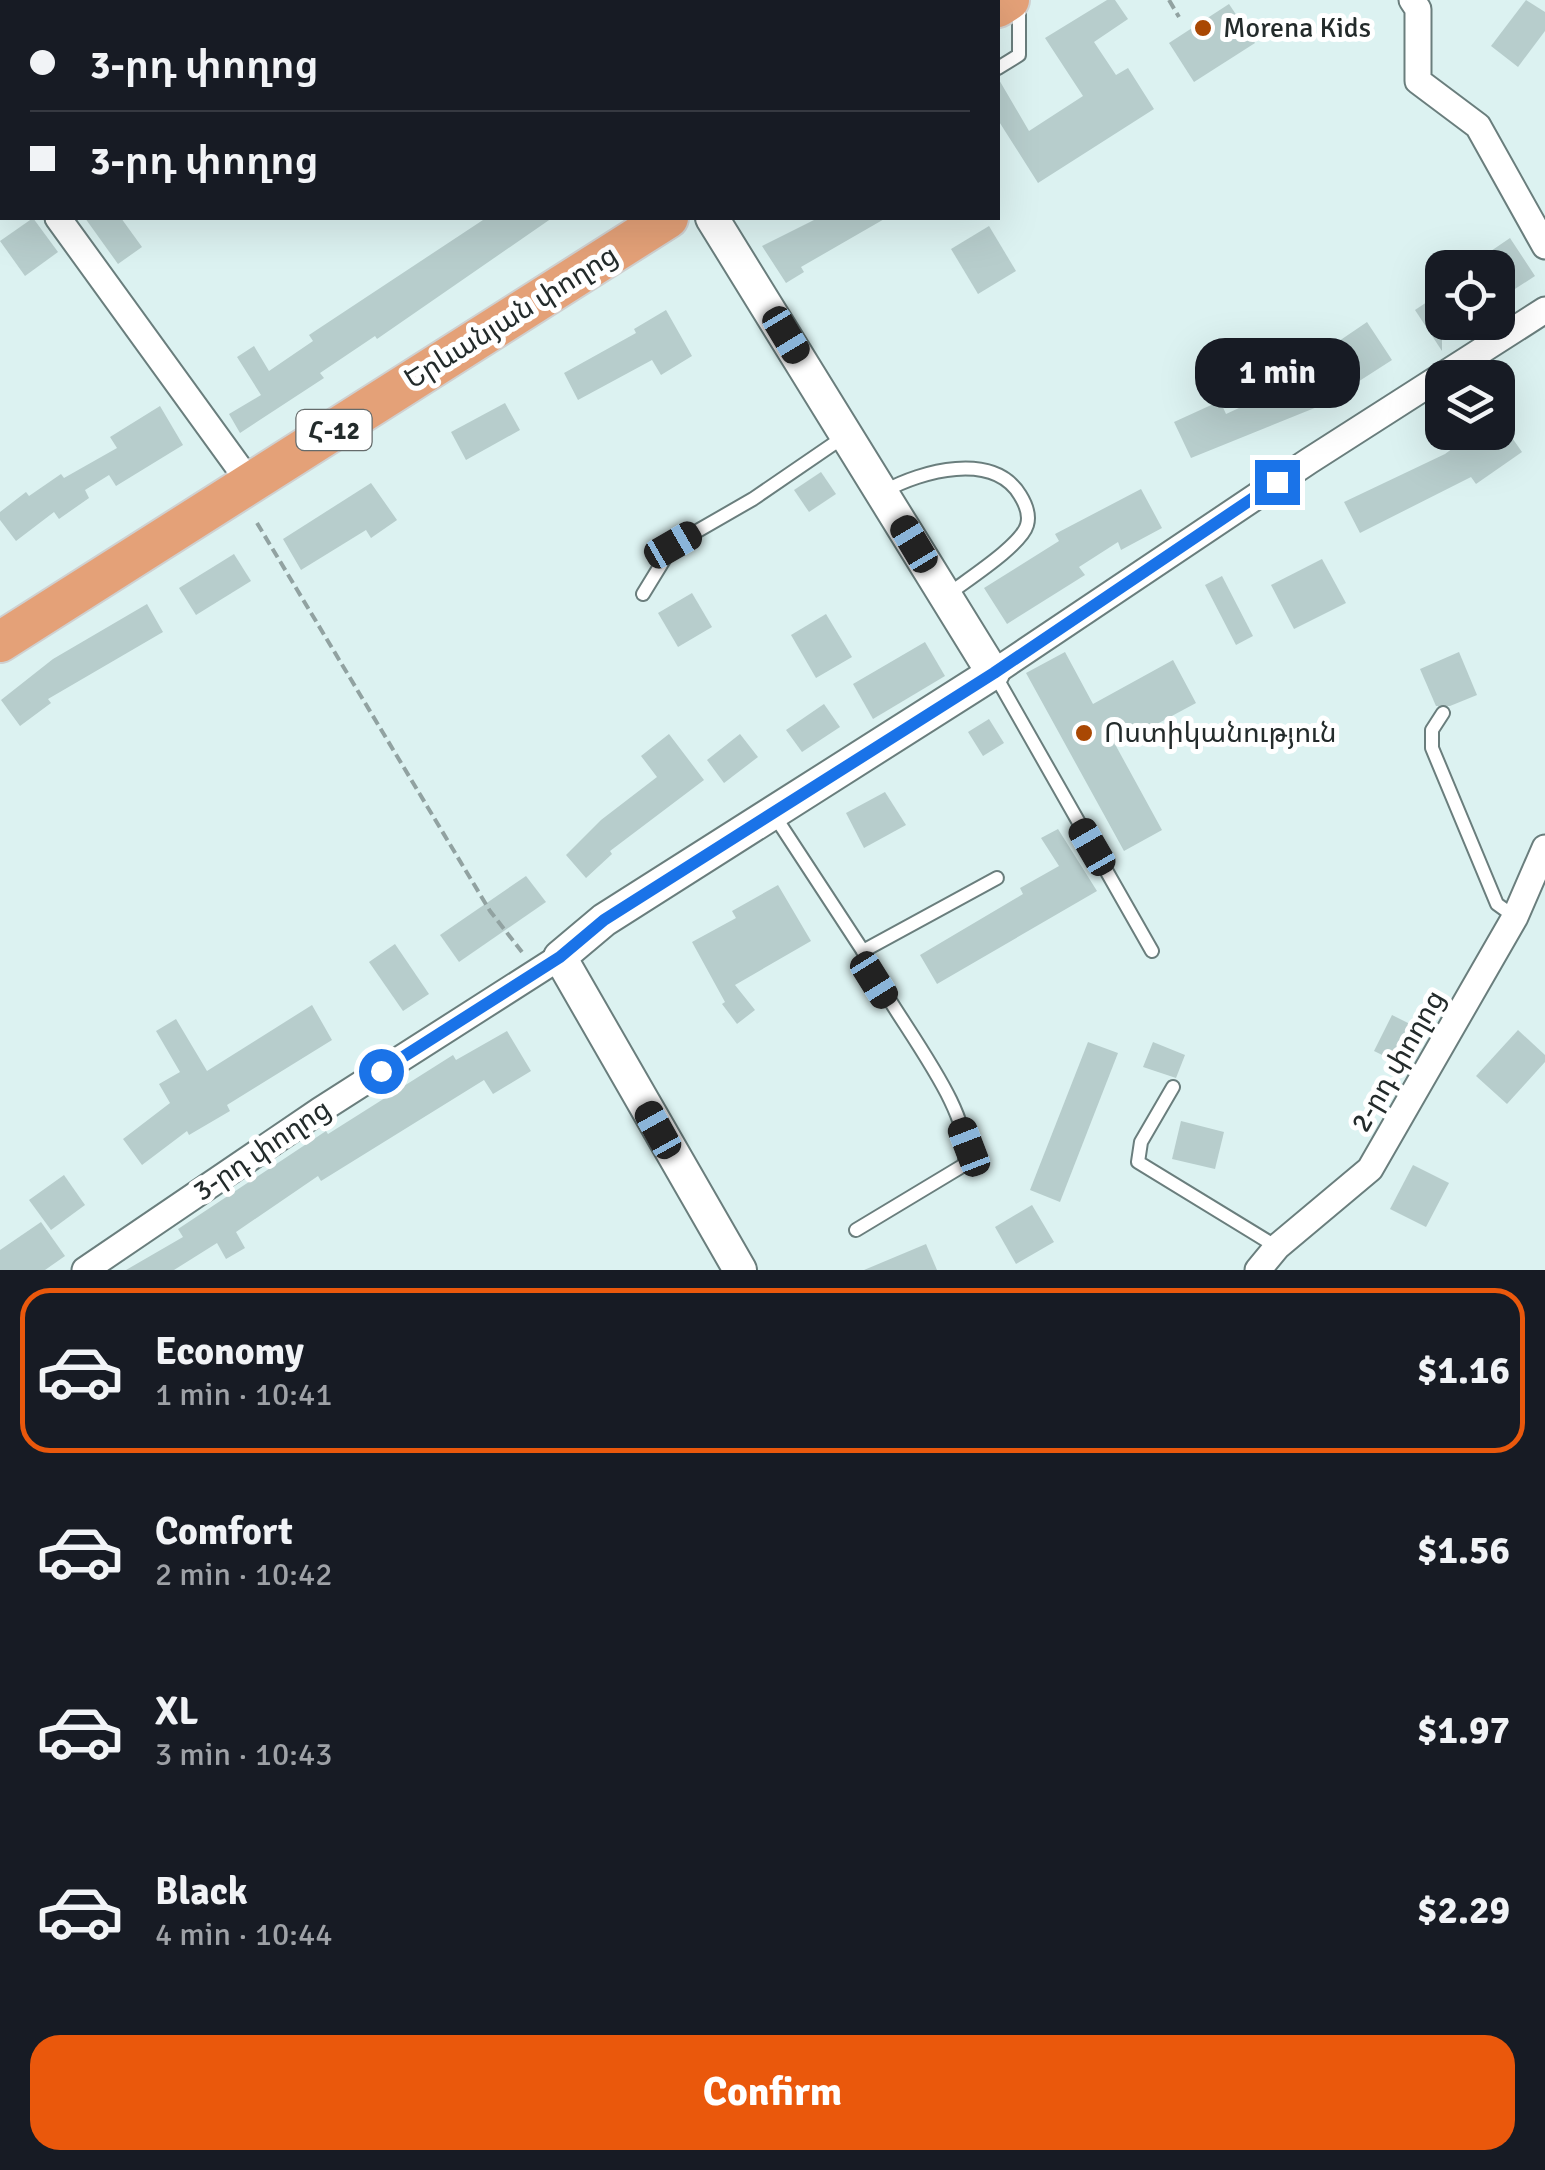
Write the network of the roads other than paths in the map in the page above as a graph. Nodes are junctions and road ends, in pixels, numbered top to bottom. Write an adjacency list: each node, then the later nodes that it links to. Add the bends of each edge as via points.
1 (1019, 0): 3 (lane, via 1019,55)
2 (1412, 0): 7 (street, via 1418,9 1418,81 1478,126)
3 (1000, 67)
4 (59, 220): 10 (street)
5 (665, 220): 10 (main road, Երևանյան փողոց / Հ-12)
6 (713, 220): 9 (street)
7 (1545, 246)
8 (1545, 310): 15 (street, 3-րդ փողոց)
9 (847, 434): 11 (street); 12 (lane, via 673,545)
10 (250, 483): 14 (main road, Երևանյան փողոց / Հ-12)
11 (883, 493): 13 (street); 13 (lane, via 943,471 983,470 1018,492 1027,525 1017,541)
12 (643, 594)
13 (946, 596): 15 (street)
14 (0, 642)
15 (994, 673): 17 (street, 3-րդ փողոց); 22 (lane)
16 (1443, 713): 20 (lane, via 1432,730 1432,748 1497,904)
17 (772, 813): 21 (lane); 23 (street, 3-րդ փողոց, via 604,920)
18 (1545, 848): 20 (street, 2-րդ փողոց)
19 (997, 878): 21 (lane)
20 (1515, 917): 26 (street, 2-րդ փողոց, via 1370,1169)
21 (863, 951): 25 (lane, via 952,1105 969,1147 964,1165)
22 (1152, 951)
23 (549, 964): 27 (street, 3-րդ փողոց); 28 (street)
24 (1172, 1087): 26 (lane, via 1141,1142 1138,1162)
25 (856, 1230)
26 (1277, 1247): 29 (street, 2-րդ փողոց)
27 (84, 1270)
28 (740, 1270)
29 (1258, 1270)

